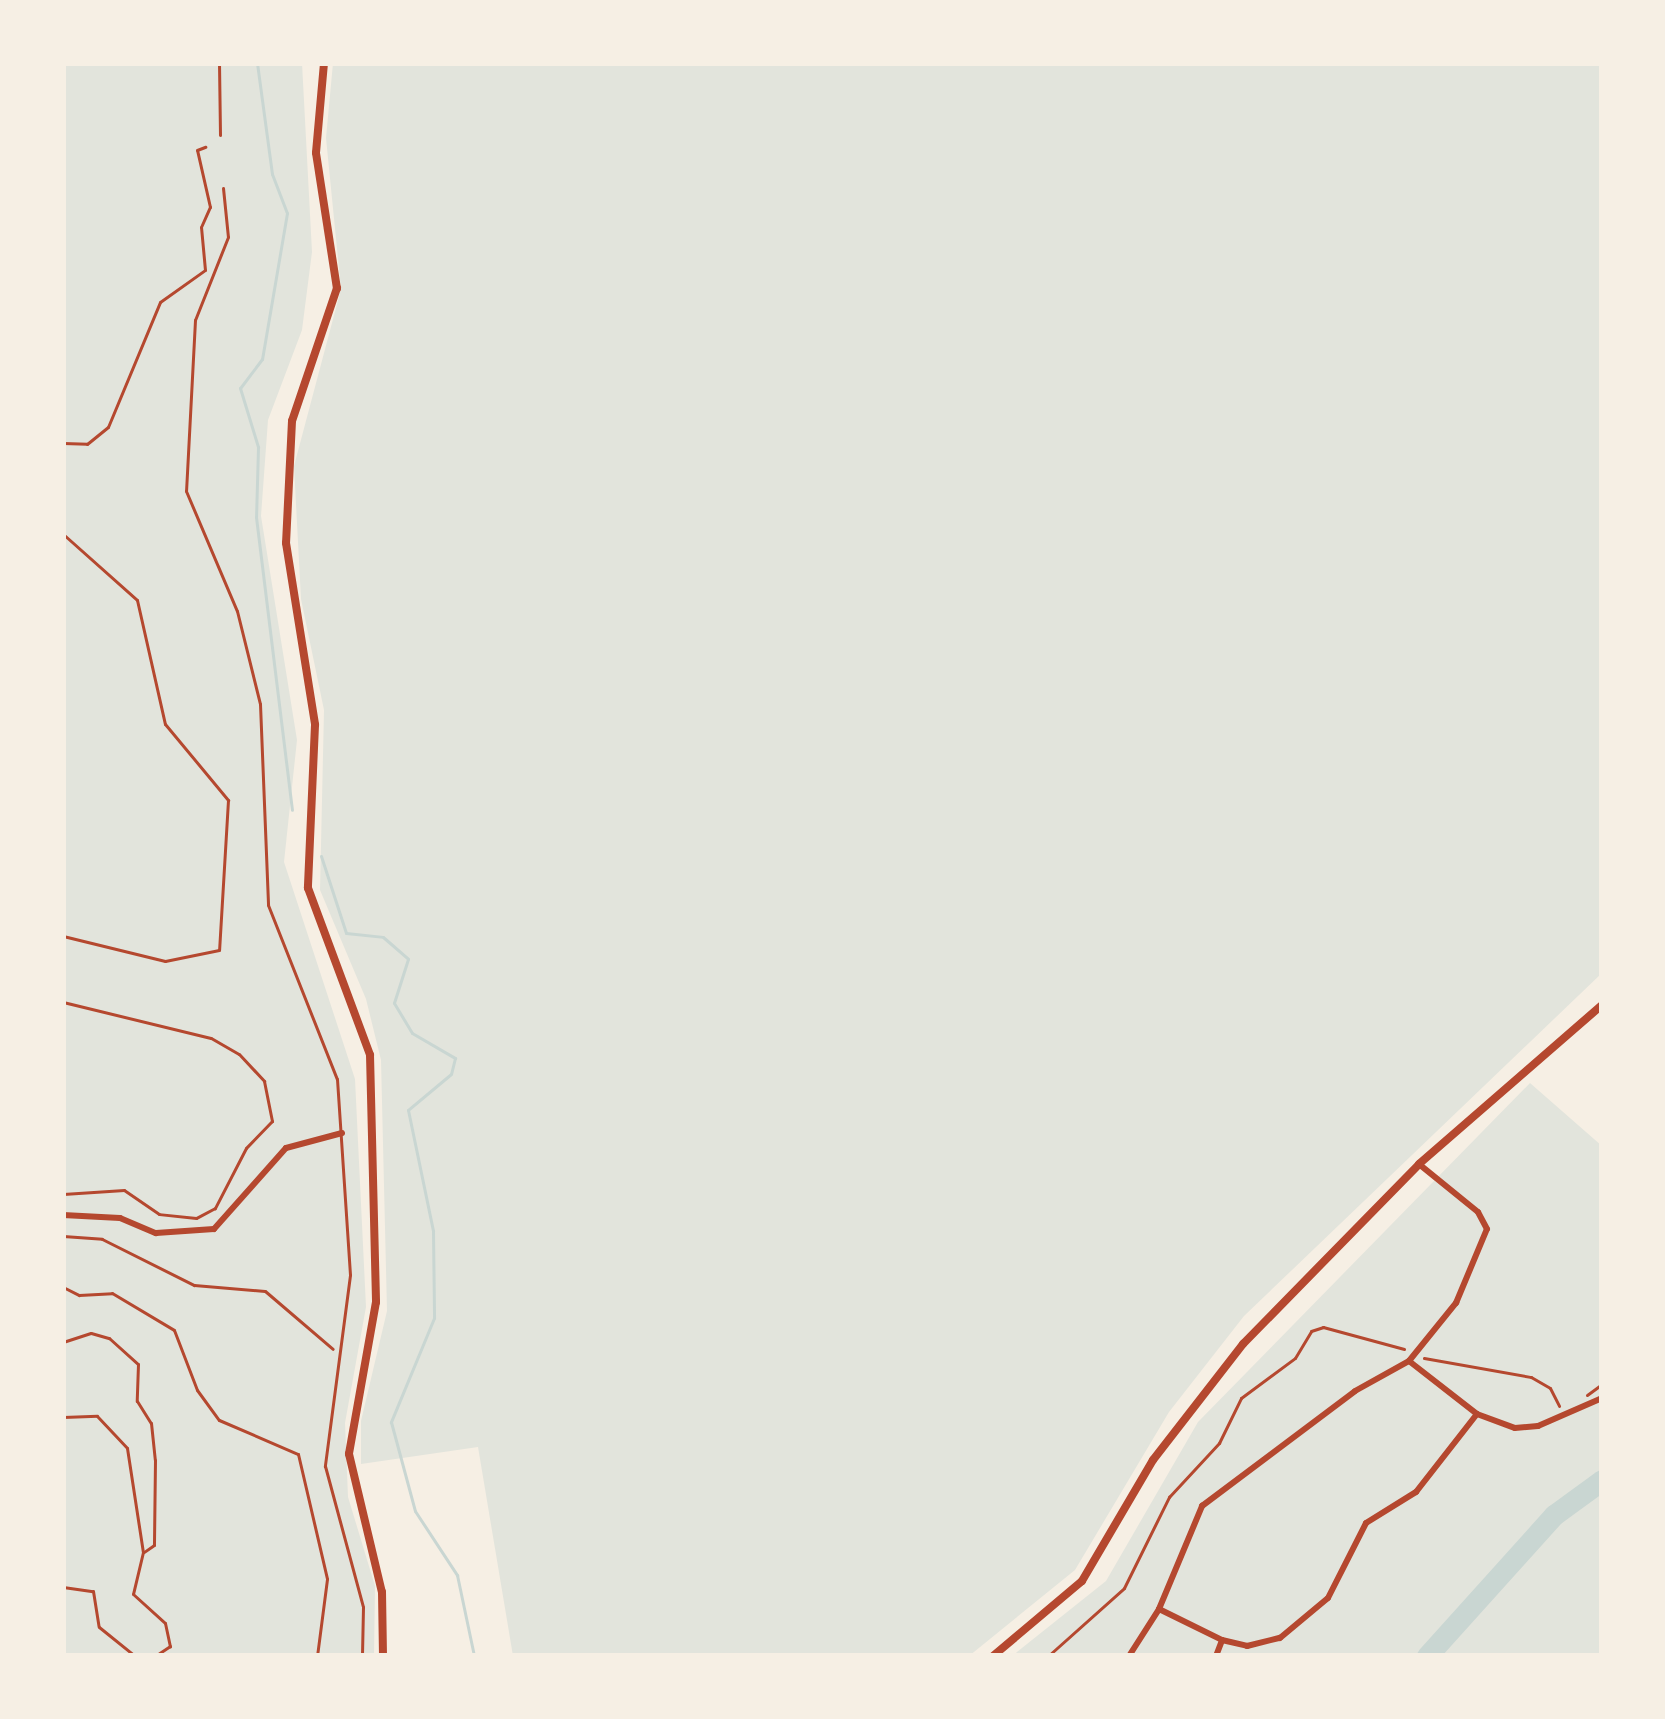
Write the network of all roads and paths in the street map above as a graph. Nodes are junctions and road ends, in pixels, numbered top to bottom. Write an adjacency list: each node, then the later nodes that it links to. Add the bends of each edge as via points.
1 (219, 63): 3 (path)
2 (324, 63): 31 (main road, via 316,153 337,288 292,421 286,543 314,725 308,888 370,1055 375,1322 349,1454 382,1592)
3 (220, 136)
4 (205, 147): 6 (path, via 197,150 210,207 201,227 205,270 160,302 108,427 87,443)
5 (223, 188): 11 (lane, via 228,237 195,320 186,491 242,628 268,763 268,905 337,1079)
6 (63, 443)
7 (63, 534): 8 (path, via 136,600 165,724 227,800 219,950 165,961)
8 (63, 936)
9 (63, 1002): 13 (path, via 212,1038 264,1081 272,1121 246,1148 215,1208 196,1218 159,1214 124,1190)
10 (1602, 1005): 12 (main road)
11 (342, 1133): 14 (street, via 286,1148 214,1229 156,1233 120,1217); 18 (lane, via 350,1275)
12 (1419, 1164): 19 (street, via 1478,1212 1487,1229 1456,1303); 32 (main road, via 1218,1373 1153,1460 1082,1581)
13 (63, 1194)
14 (63, 1215)
15 (63, 1236): 18 (path, via 102,1239 194,1285 265,1291)
16 (63, 1287): 29 (path, via 112,1293 174,1330 197,1390 219,1420 298,1454 327,1579)
17 (63, 1342): 23 (path, via 91,1333 110,1338 138,1364 137,1401 152,1423 155,1460 154,1545)
18 (338, 1354): 30 (lane, via 325,1466 363,1607)
19 (1409, 1361): 21 (street); 25 (street, via 1355,1391 1202,1506)
20 (1602, 1398): 21 (street, via 1538,1426 1515,1428)
21 (1477, 1414): 26 (street, via 1416,1492 1366,1522 1316,1611 1261,1644)
22 (63, 1417): 23 (path, via 97,1416 127,1448)
23 (143, 1552): 28 (path, via 133,1594 165,1623 170,1646)
24 (63, 1587): 27 (path, via 93,1591 99,1628)
25 (1159, 1609): 26 (street); 33 (street)
26 (1222, 1640): 34 (street)
27 (134, 1656)
28 (155, 1656)
29 (317, 1656)
30 (362, 1656)
31 (383, 1656)
32 (992, 1656)
33 (1129, 1656)
34 (1216, 1656)

